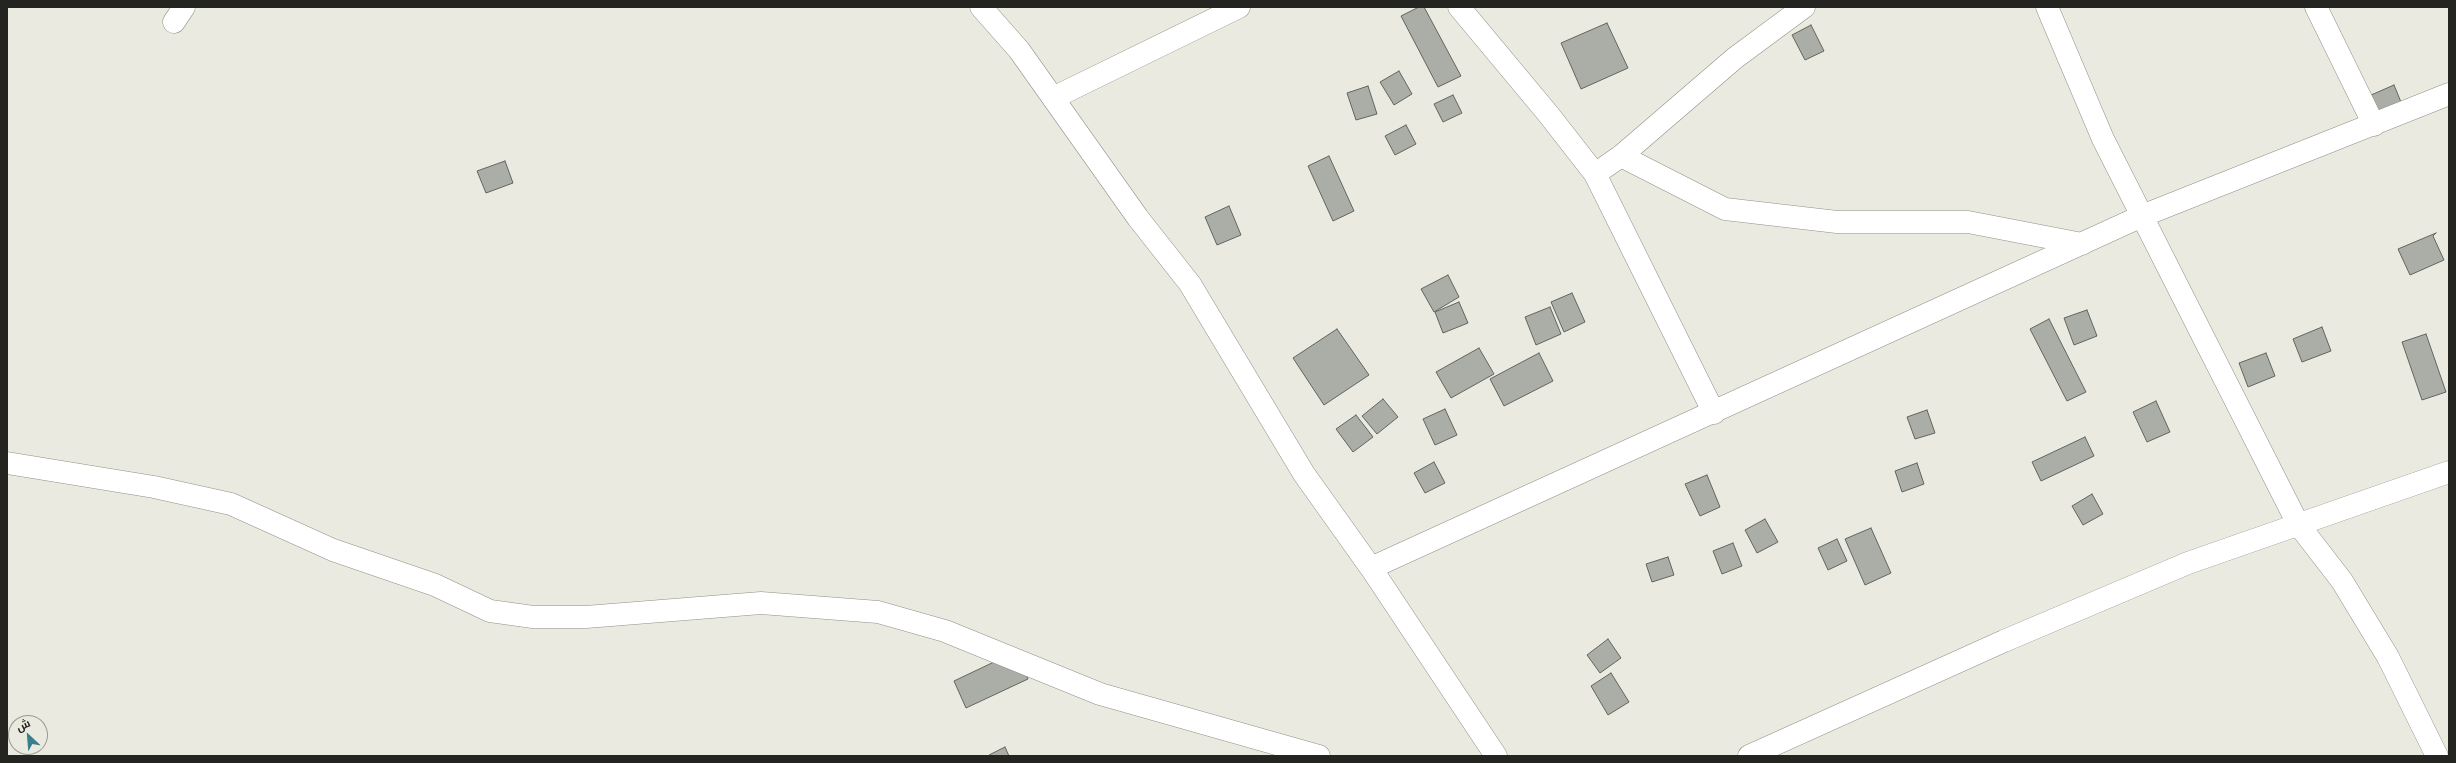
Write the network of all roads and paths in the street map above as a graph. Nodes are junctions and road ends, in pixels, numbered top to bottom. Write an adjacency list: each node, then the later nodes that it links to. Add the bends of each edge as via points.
1 (981, 7): 8 (street, via 1019,50)
2 (1239, 7): 8 (street)
3 (1459, 7): 11 (street)
4 (1804, 7): 10 (street, via 1735,58)
5 (2047, 7): 12 (street, via 2103,139)
6 (2316, 7): 9 (street)
7 (2449, 94): 9 (street)
8 (1053, 98): 18 (street, via 1138,218 1190,284 1304,474)
9 (2374, 125): 12 (street)
10 (1621, 156): 11 (street); 13 (street, via 1725,209 1837,222 1968,222)
11 (1595, 174): 14 (street)
12 (2142, 216): 13 (street); 17 (street)
13 (2082, 244): 14 (street)
14 (1714, 413): 18 (street)
15 (7, 463): 19 (street, via 154,487 231,504 333,550 435,585 490,611 532,617 586,617 761,604 878,612 945,631 1100,694)
16 (2449, 472): 17 (street)
17 (2298, 524): 21 (street, via 2180,566 2004,641); 22 (street, via 2346,588 2388,657)
18 (1371, 568): 20 (street)
19 (1318, 756)
20 (1496, 756)
21 (1749, 756)
22 (2437, 756)

